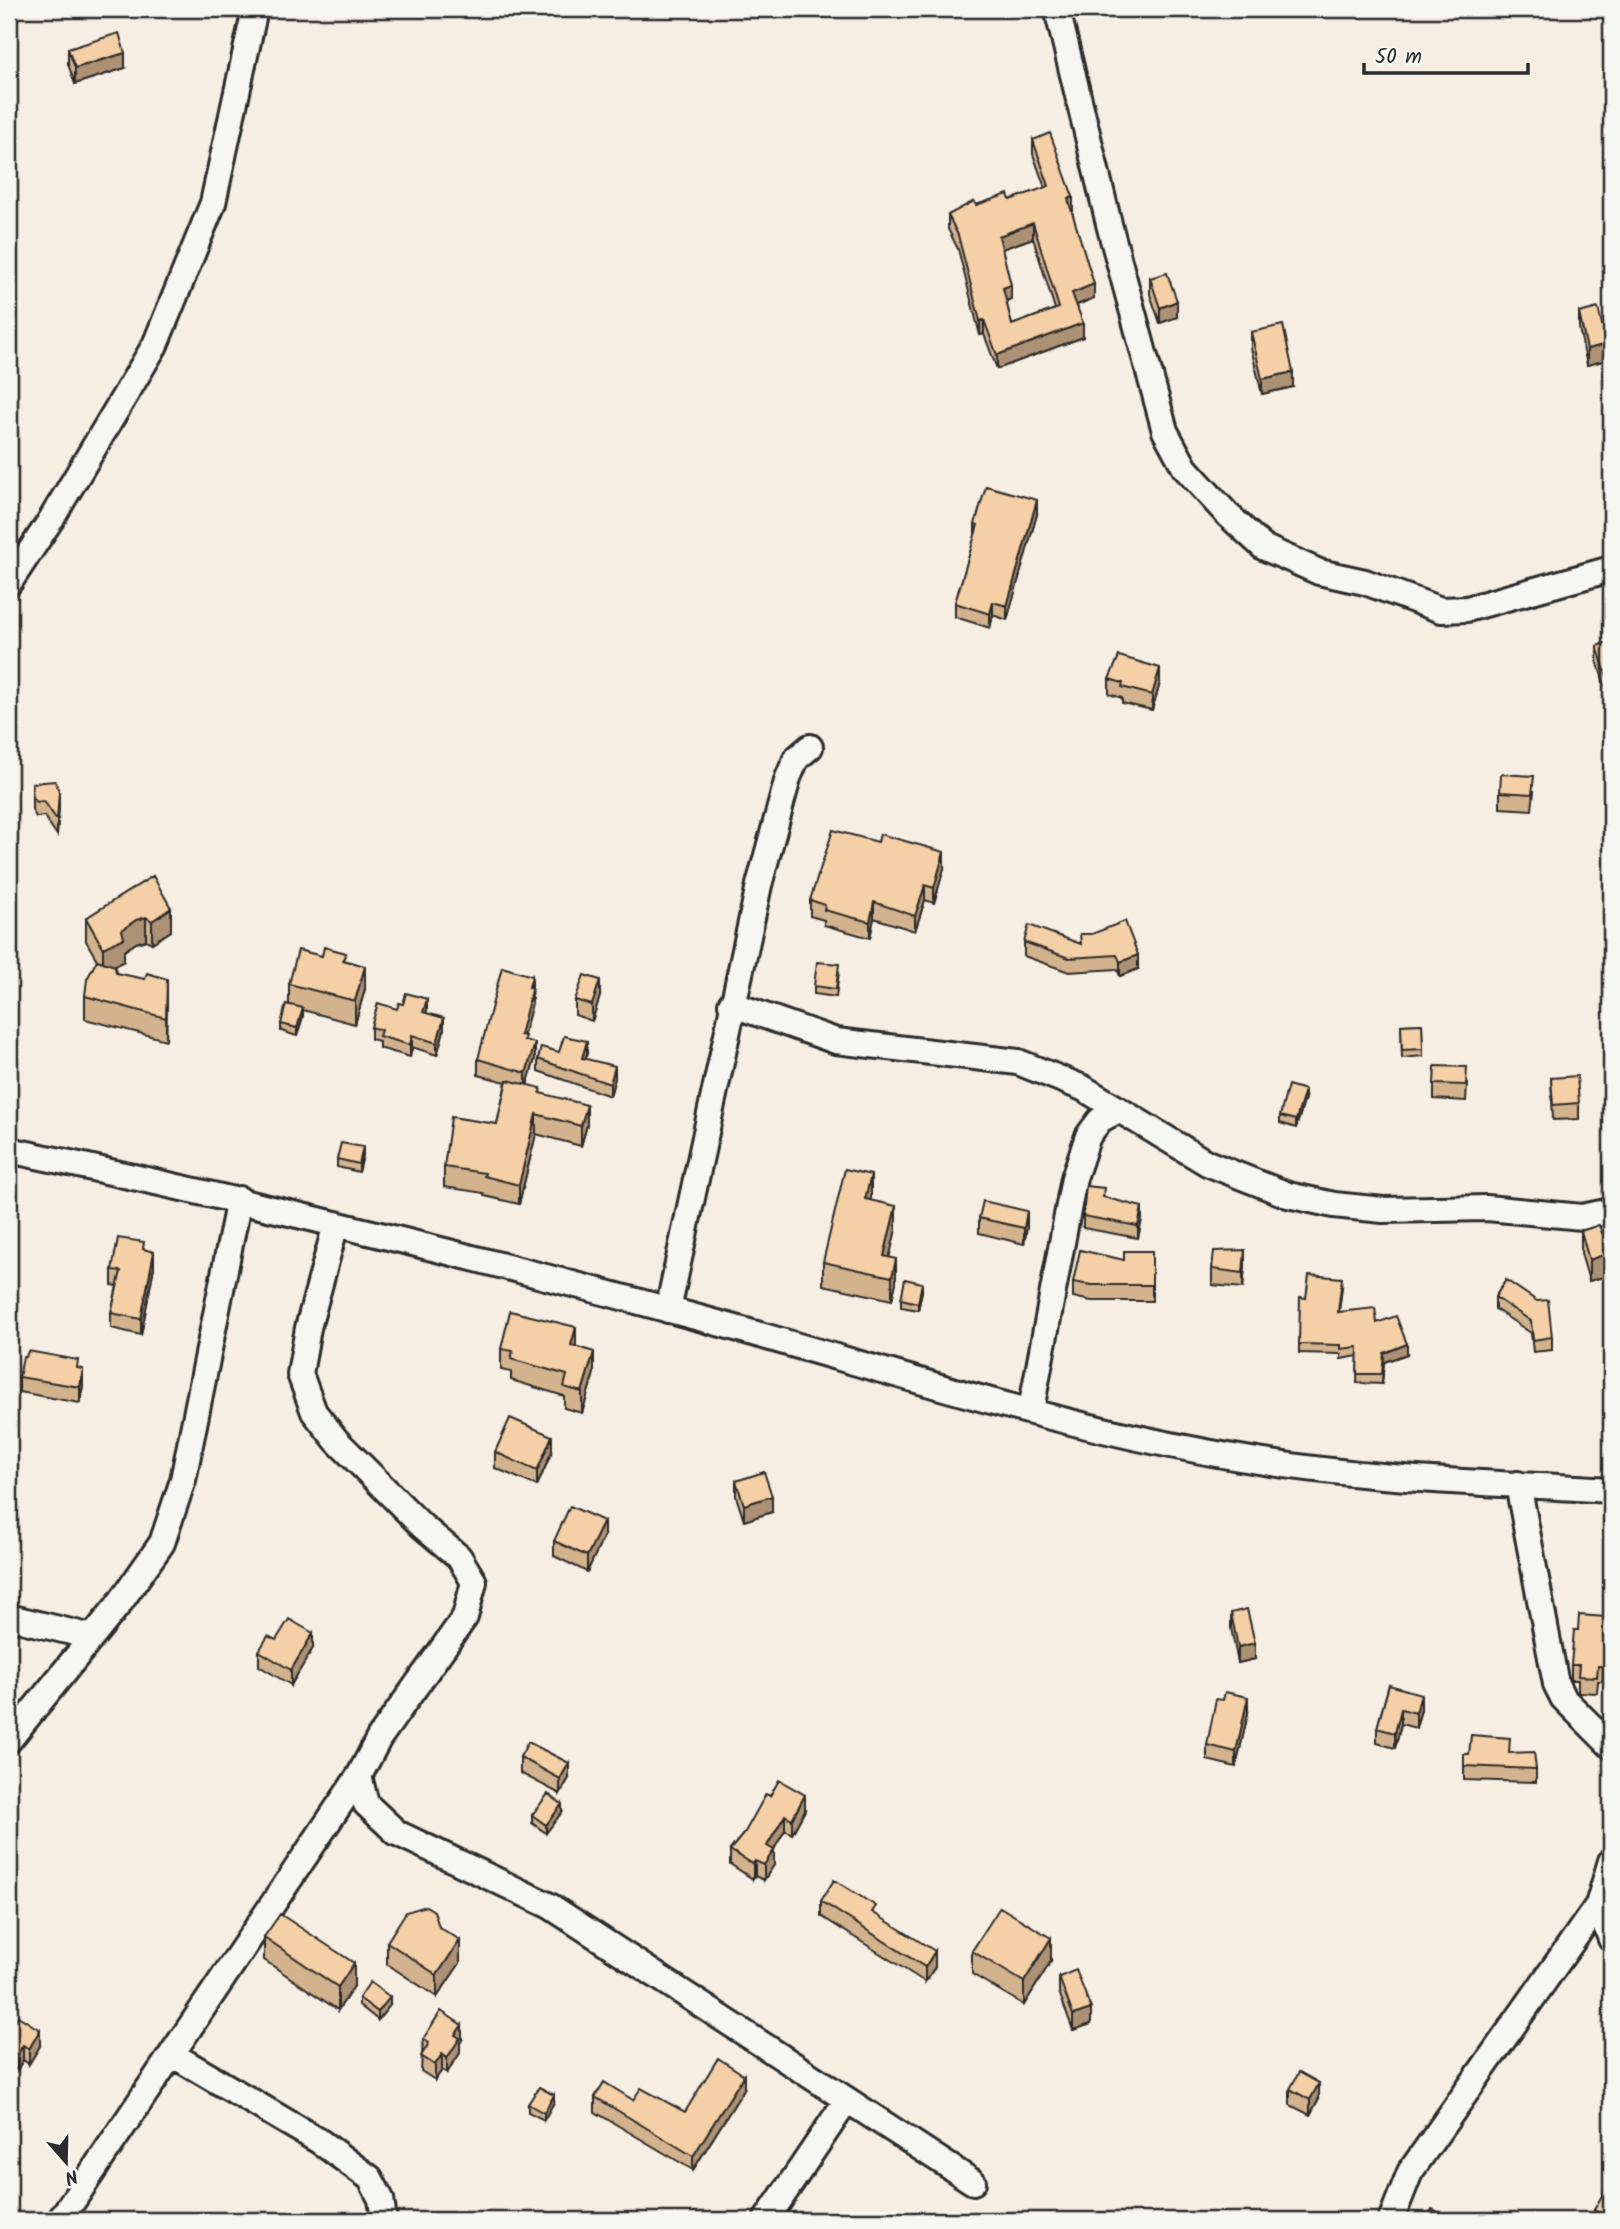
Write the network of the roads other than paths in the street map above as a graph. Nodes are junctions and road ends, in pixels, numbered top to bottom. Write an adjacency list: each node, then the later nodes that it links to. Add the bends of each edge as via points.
1 (255, 9): 4 (street, via 213,203 155,345)
2 (1057, 9): 3 (street, via 1164,431 1185,468 1227,514 1263,547 1320,572 1364,582 1441,610 1467,609)
3 (1611, 569)
4 (9, 583)
5 (810, 747): 6 (street, via 796,759 788,778)
6 (731, 1004): 7 (street, via 836,1041 1018,1062 1063,1079); 12 (street)
7 (1119, 1110): 10 (street, via 1207,1163 1288,1195 1334,1205 1383,1210 1487,1208 1582,1217); 13 (street, via 1101,1120 1088,1136 1074,1178)
8 (9, 1150): 9 (street)
9 (239, 1199): 11 (street); 17 (street, via 179,1492 162,1543)
10 (1611, 1211)
11 (336, 1224): 12 (street); 20 (street, via 300,1374 314,1412 422,1526 459,1557 474,1582 465,1617 379,1738)
12 (668, 1310): 13 (street)
13 (1031, 1410): 14 (street, via 1161,1444 1260,1462)
14 (1518, 1485): 15 (street); 19 (street, via 1556,1684 1563,1698)
15 (1611, 1490)
16 (9, 1617): 17 (street)
17 (92, 1637): 18 (street)
18 (9, 1740)
19 (1611, 1745)
20 (359, 1776): 24 (street); 25 (street, via 366,1804 397,1833 550,1906)
21 (1611, 1861): 22 (street)
22 (1598, 1905): 23 (street); 30 (street, via 1410,2172)
23 (1611, 1938)
24 (173, 2055): 27 (street); 28 (street, via 319,2141 370,2178 381,2199)
25 (847, 2099): 26 (street); 29 (street)
26 (973, 2182)
27 (60, 2220)
28 (383, 2220)
29 (766, 2220)
30 (1391, 2220)

